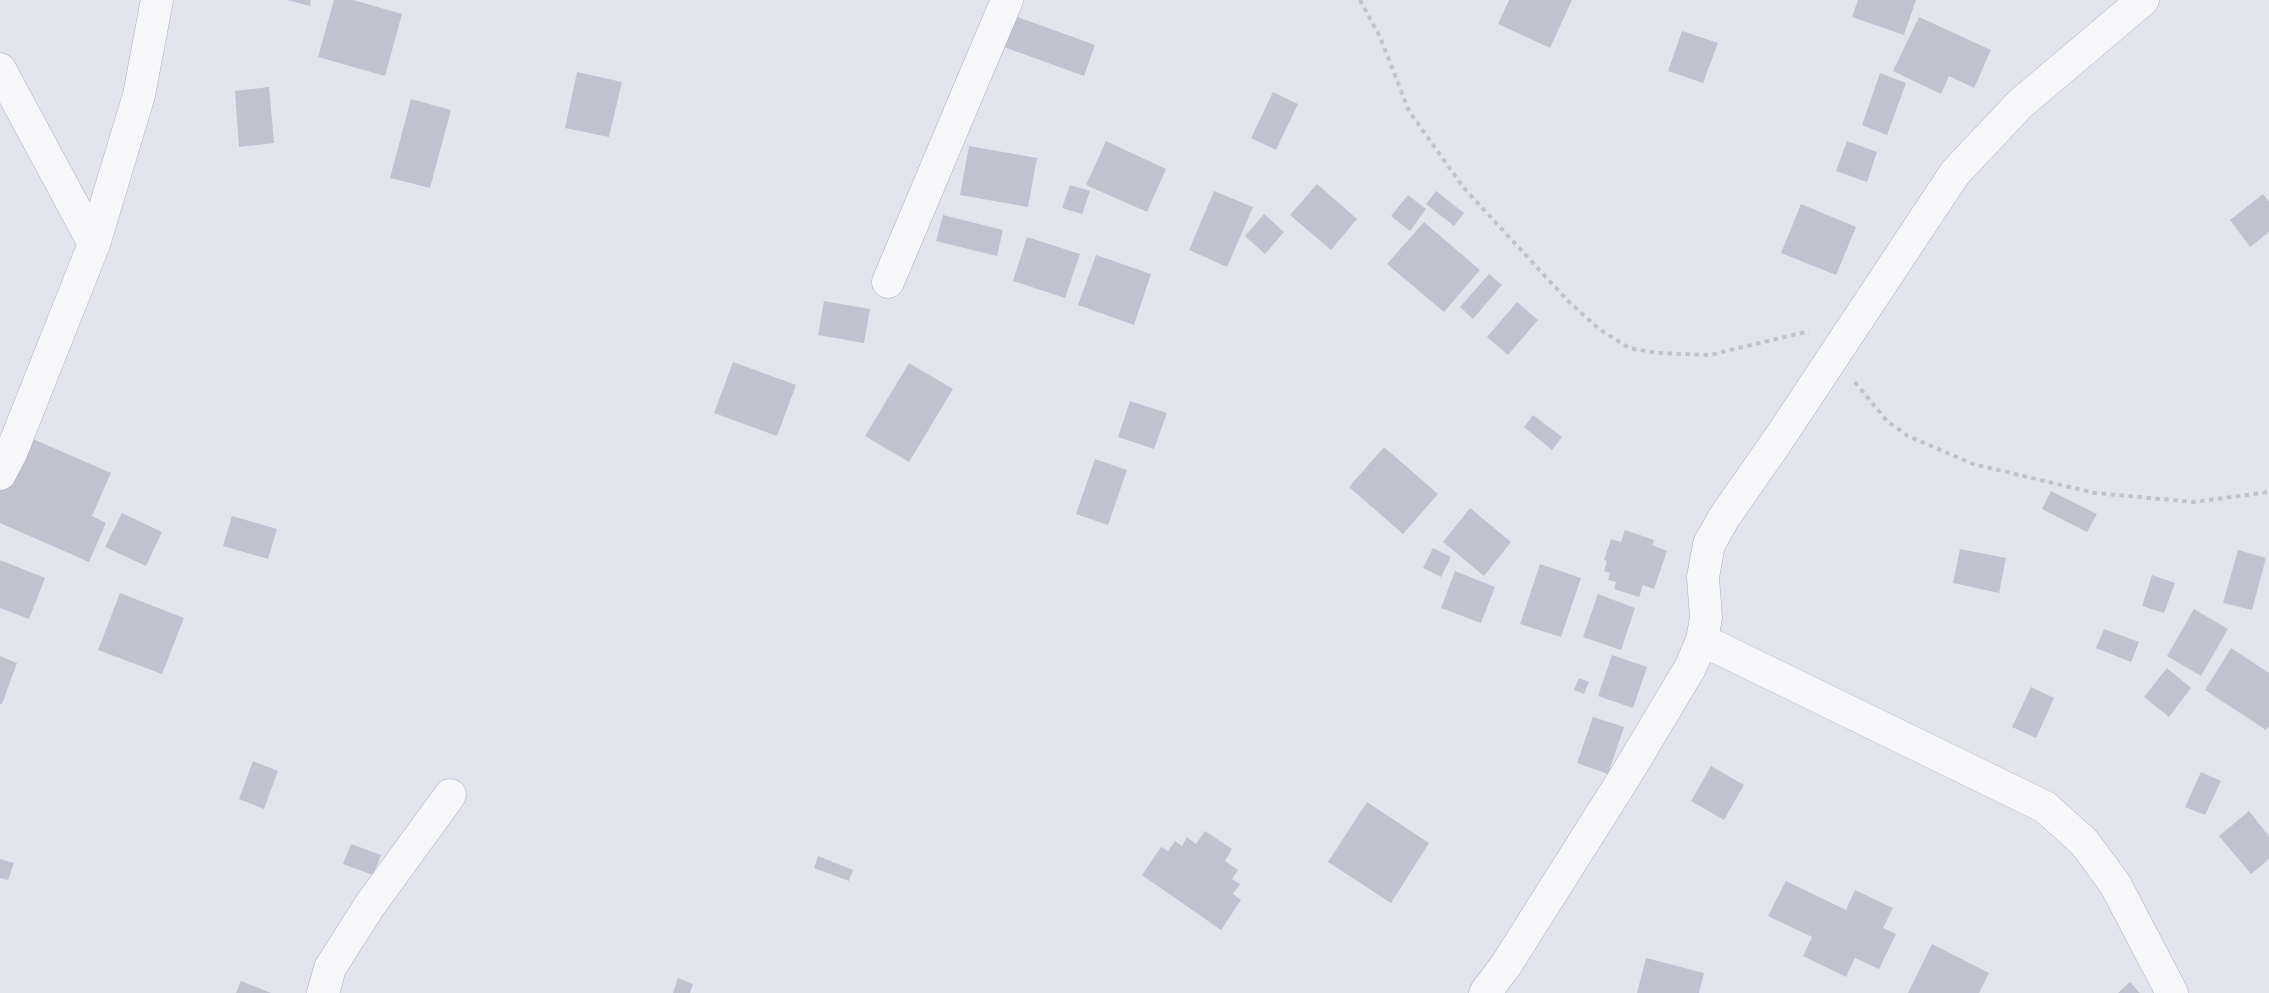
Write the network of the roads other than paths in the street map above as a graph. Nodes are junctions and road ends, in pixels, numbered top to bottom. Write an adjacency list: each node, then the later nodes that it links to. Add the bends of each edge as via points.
1 (157, 0): 6 (street, via 139,95)
2 (1007, 0): 7 (street)
3 (2143, 0): 4 (street)
4 (2116, 11): 9 (street, via 2019,104 1955,173 1725,516 1709,544 1703,577 1706,618)
5 (0, 69): 6 (street)
6 (94, 244): 8 (street)
7 (888, 282)
8 (0, 474)
9 (1702, 640): 12 (street, via 1690,668 1626,775); 13 (street, via 2045,807 2084,842 2115,884)
10 (450, 795): 11 (street, via 370,905 330,968)
11 (323, 993)
12 (1485, 993)
13 (2172, 993)

